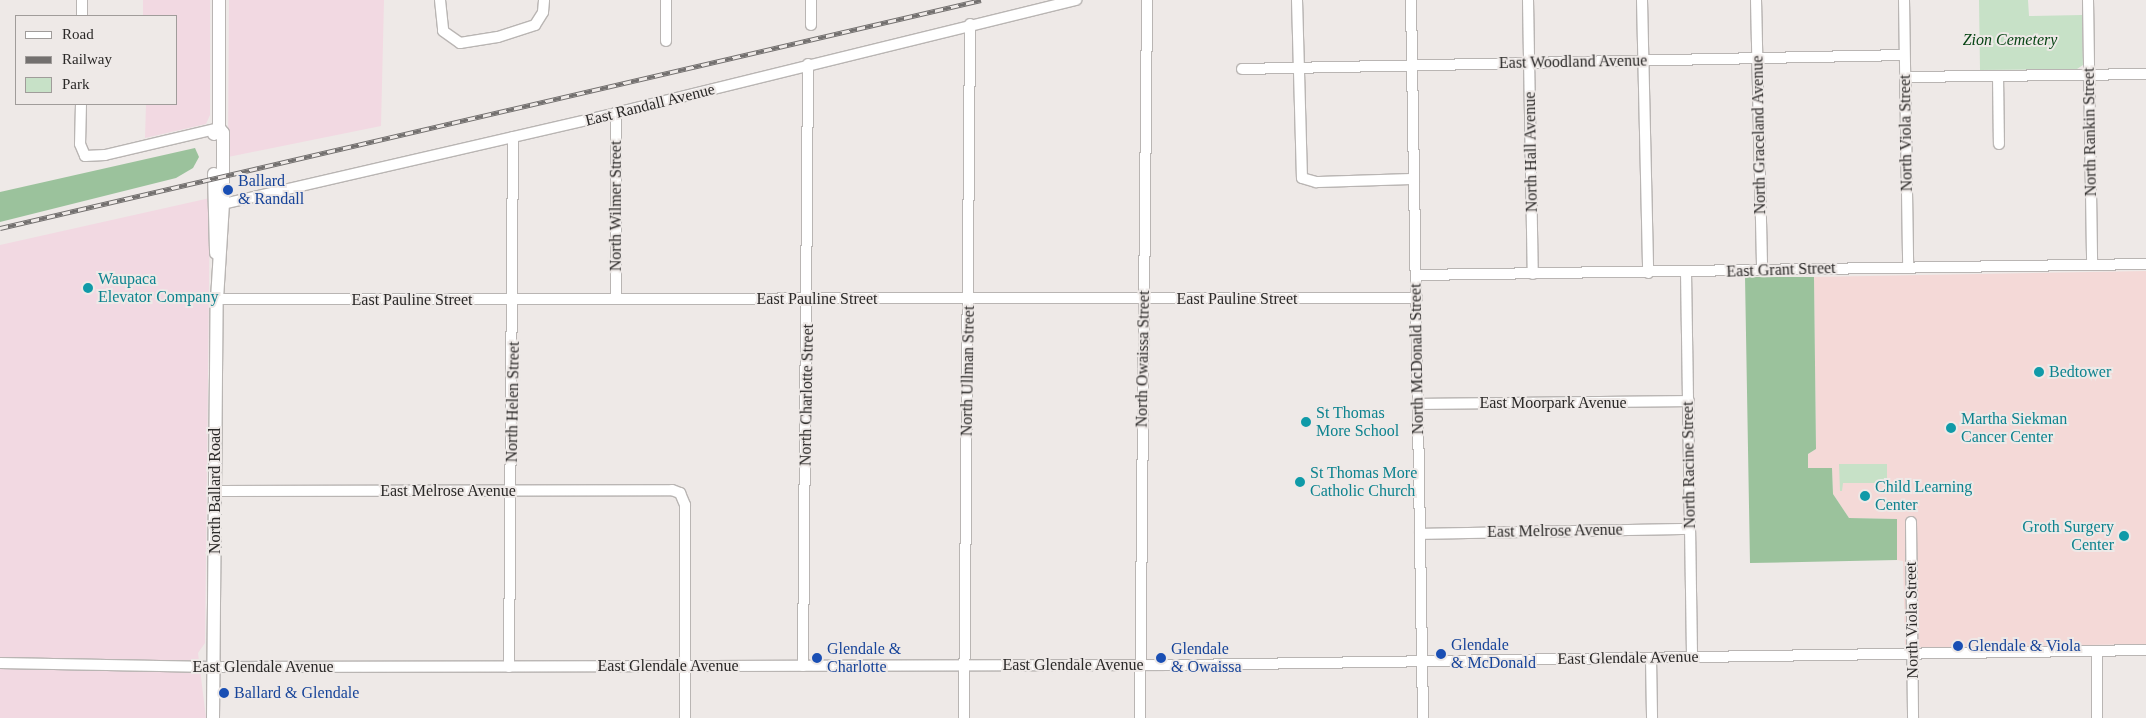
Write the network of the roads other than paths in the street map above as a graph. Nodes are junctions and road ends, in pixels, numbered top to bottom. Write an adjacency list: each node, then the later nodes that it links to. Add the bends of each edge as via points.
1 (82, 0): 16 (street)
2 (219, 0): 34 (main road, North Ballard Road)
3 (440, 0): 4 (street, via 443,31 460,43 498,37 535,25 543,12)
4 (544, 0)
5 (666, 0): 19 (street)
6 (811, 0): 18 (street)
7 (1076, 0): 17 (street, East Randall Avenue)
8 (1147, 0): 50 (street, North Owaissa Street)
9 (1298, 0): 26 (street)
10 (1412, 0): 25 (street, North McDonald Street)
11 (1528, 0): 23 (street, North Hall Avenue)
12 (1642, 0): 22 (street)
13 (1756, 0): 21 (street, North Graceland Avenue)
14 (1904, 0): 20 (street, North Viola Street)
15 (2088, 0): 29 (street, North Rankin Street)
16 (82, 15)
17 (970, 24): 24 (street, East Randall Avenue); 54 (street, North Ullman Street)
18 (811, 25)
19 (666, 40)
20 (1904, 55): 21 (street, East Woodland Avenue); 31 (street, North Viola Street)
21 (1757, 58): 22 (street, East Woodland Avenue); 43 (street, North Graceland Avenue)
22 (1643, 61): 23 (street, East Woodland Avenue); 45 (street)
23 (1529, 62): 25 (street, East Woodland Avenue); 46 (street, North Hall Avenue)
24 (808, 64): 33 (street, East Randall Avenue); 53 (street, North Charlotte Street)
25 (1412, 65): 26 (street, East Woodland Avenue); 37 (street, North McDonald Street)
26 (1298, 68): 27 (street, East Woodland Avenue); 37 (street, via 1300,165 1304,180)
27 (1242, 69)
28 (2146, 74): 29 (street)
29 (2089, 75): 30 (street); 41 (street, North Rankin Street)
30 (1998, 76): 31 (street); 36 (street)
31 (1905, 77): 42 (street, North Viola Street)
32 (81, 105): 34 (street, via 82,154 90,157)
33 (616, 113): 35 (street, East Randall Avenue); 49 (street, North Wilmer Street)
34 (218, 128): 38 (main road, North Ballard Road, via 223,133); 39 (main road, North Ballard Road, via 214,134 214,238)
35 (513, 137): 38 (street, East Randall Avenue); 52 (street, North Helen Street)
36 (1999, 144)
37 (1414, 179): 47 (street, North McDonald Street)
38 (223, 204): 39 (main road, North Ballard Road)
39 (218, 263): 51 (main road, North Ballard Road)
40 (2146, 264): 41 (street, East Grant Street)
41 (2092, 265): 42 (street, East Grant Street)
42 (1908, 266): 43 (street, East Grant Street)
43 (1762, 270): 44 (street, East Grant Street)
44 (1686, 272): 45 (street, East Grant Street); 55 (street, North Racine Street)
45 (1648, 273): 46 (street, East Grant Street)
46 (1533, 274): 47 (street, East Grant Street)
47 (1416, 275): 48 (street, North McDonald Street)
48 (1416, 298): 50 (street, East Pauline Street); 56 (street, North McDonald Street)
49 (616, 299): 52 (street, East Pauline Street); 53 (street, East Pauline Street)
50 (1144, 299): 54 (street, East Pauline Street); 69 (street, North Owaissa Street)
51 (217, 300): 52 (street, East Pauline Street); 57 (main road, North Ballard Road)
52 (514, 300): 58 (street, North Helen Street)
53 (808, 300): 54 (street, East Pauline Street); 71 (street, North Charlotte Street)
54 (969, 300): 72 (street, North Ullman Street)
55 (1689, 401): 56 (street, East Moorpark Avenue); 60 (street, North Racine Street)
56 (1418, 404): 61 (street, North McDonald Street)
57 (215, 491): 58 (street, East Melrose Avenue); 74 (main road, North Ballard Road)
58 (512, 491): 70 (street, East Melrose Avenue, via 672,490 680,493 685,505); 73 (street, North Helen Street)
59 (1911, 522): 64 (street, North Viola Street)
60 (1690, 529): 61 (street, East Melrose Avenue); 65 (street, North Racine Street)
61 (1420, 534): 67 (street, North McDonald Street)
62 (2146, 650): 63 (street, East Glendale Avenue)
63 (2097, 651): 64 (street, East Glendale Avenue); 82 (street)
64 (1912, 654): 65 (street, East Glendale Avenue); 81 (street, North Viola Street)
65 (1692, 657): 66 (street, East Glendale Avenue)
66 (1651, 658): 67 (street, East Glendale Avenue); 80 (street)
67 (1422, 661): 69 (street, East Glendale Avenue); 79 (street, North McDonald Street)
68 (0, 663): 74 (street, East Glendale Avenue)
69 (1140, 664): 72 (street, East Glendale Avenue); 78 (street, North Owaissa Street)
70 (685, 666): 71 (street, East Glendale Avenue); 73 (street, East Glendale Avenue); 76 (street)
71 (803, 666): 72 (street, East Glendale Avenue)
72 (964, 666): 77 (street, North Ullman Street)
73 (509, 667): 74 (street, East Glendale Avenue)
74 (213, 668): 75 (main road, North Ballard Road)
75 (213, 718)
76 (685, 718)
77 (964, 718)
78 (1140, 718)
79 (1423, 718)
80 (1652, 718)
81 (1913, 718)
82 (2097, 718)

